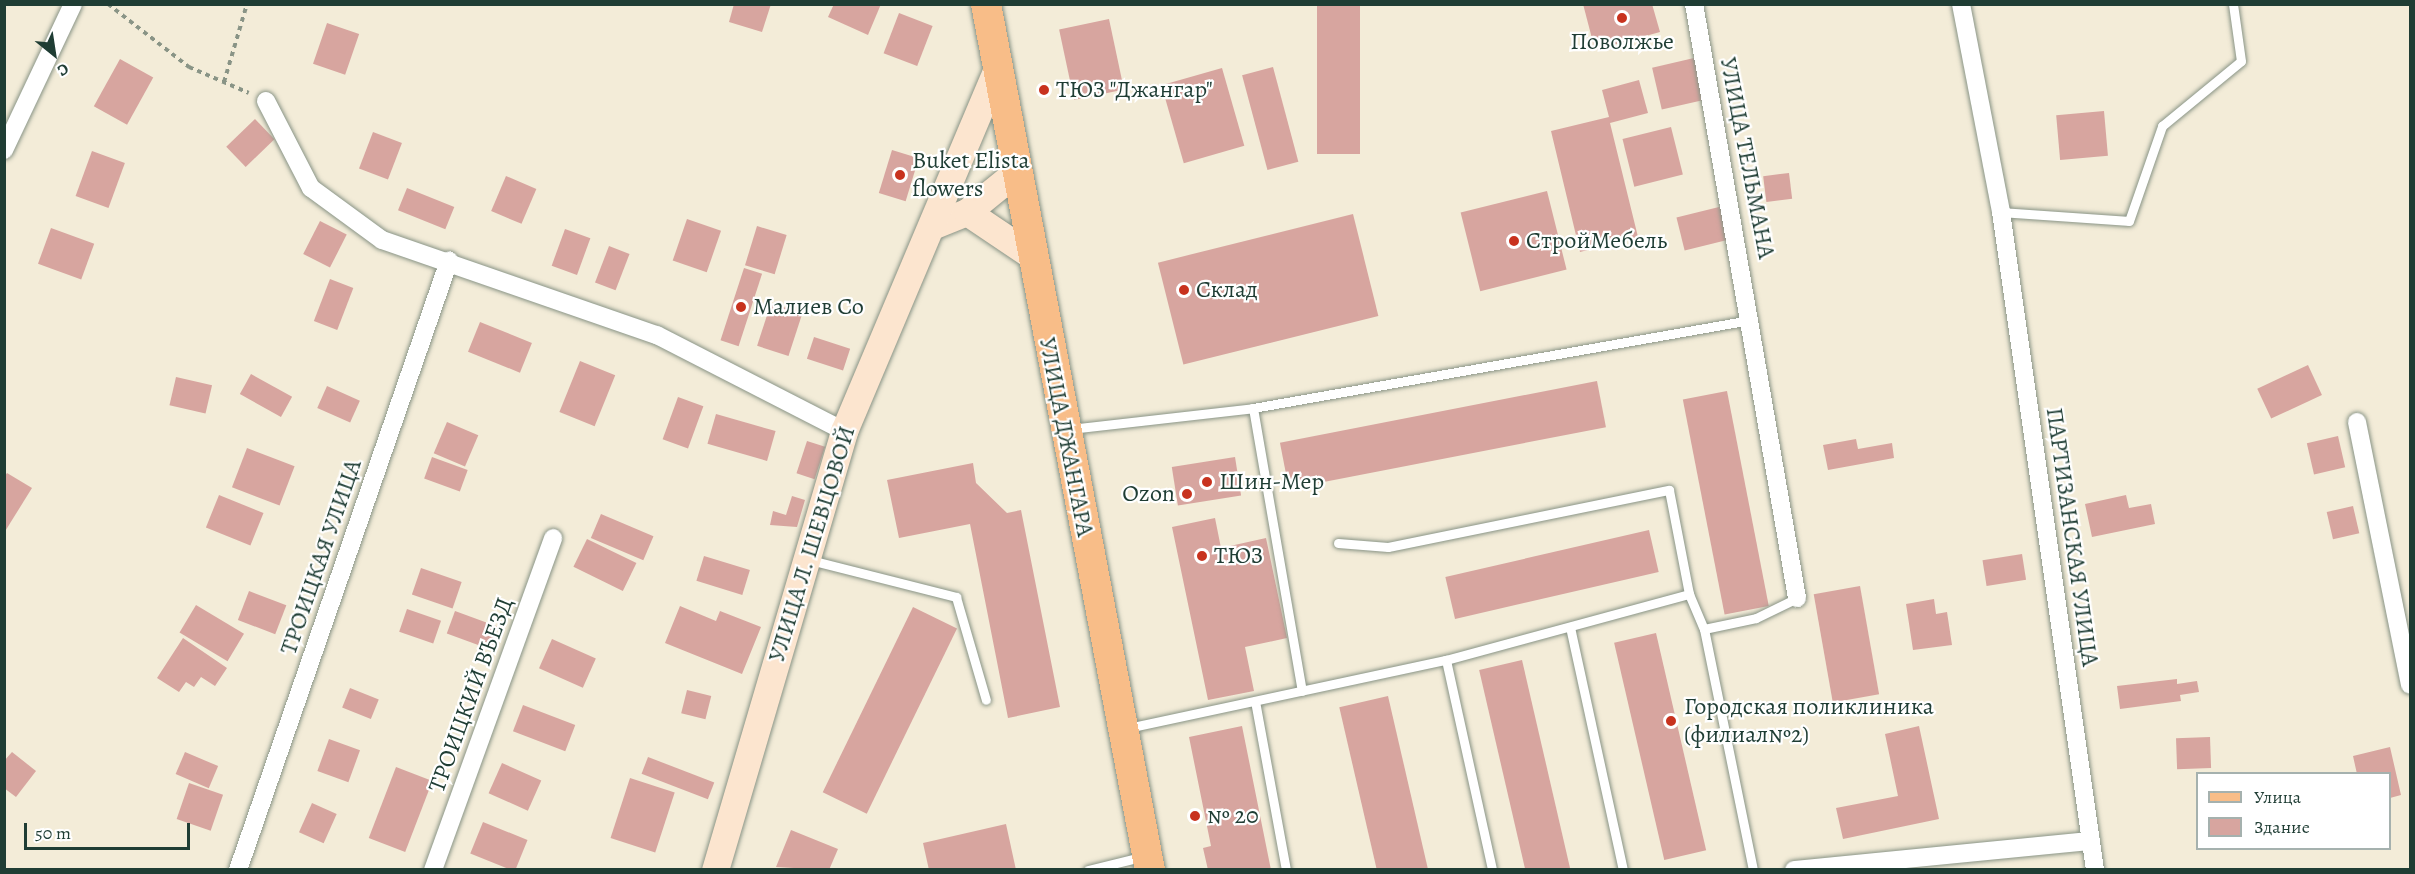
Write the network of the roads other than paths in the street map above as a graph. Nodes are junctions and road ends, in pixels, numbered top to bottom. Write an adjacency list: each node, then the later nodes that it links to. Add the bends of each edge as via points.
1 (73, 4): 8 (street)
2 (986, 4): 6 (main road, УЛИЦА ДЖАНГАРА)
3 (1694, 4): 15 (street, УЛИЦА ТЕЛЬМАНА)
4 (1961, 4): 11 (street, ПАРТИЗАНСКАЯ УЛИЦА)
5 (2233, 4): 11 (lane, via 2241,61 2162,126 2129,221)
6 (997, 68): 9 (main road, УЛИЦА ДЖАНГАРА); 12 (street, УЛИЦА Л. ШЕВЦОВОЙ)
7 (266, 101): 14 (street, via 311,188 382,240)
8 (4, 150)
9 (1015, 173): 10 (street); 13 (main road, УЛИЦА ДЖАНГАРА)
10 (968, 212): 12 (street); 13 (street)
11 (2001, 212): 33 (street, ПАРТИЗАНСКАЯ УЛИЦА)
12 (932, 226): 19 (street, УЛИЦА Л. ШЕВЦОВОЙ)
13 (1031, 255): 18 (main road, УЛИЦА ДЖАНГАРА)
14 (449, 261): 19 (street, via 657,335); 36 (street, ТРОИЦКАЯ УЛИЦА)
15 (1752, 320): 16 (lane); 24 (street, УЛИЦА ТЕЛЬМАНА)
16 (1253, 408): 18 (lane); 29 (lane)
17 (2357, 422): 28 (street)
18 (1065, 430): 32 (main road, УЛИЦА ДЖАНГАРА)
19 (844, 431): 22 (street, УЛИЦА Л. ШЕВЦОВОЙ)
20 (553, 538): 37 (street, ТРОИЦКИЙ ВЪЕЗД)
21 (1338, 543): 23 (lane, via 1388,547 1669,490)
22 (807, 559): 30 (lane, via 956,597); 38 (street, УЛИЦА Л. ШЕВЦОВОЙ)
23 (1689, 594): 25 (lane); 26 (lane)
24 (1797, 598): 26 (lane, via 1756,618)
25 (1570, 627): 27 (lane); 42 (lane)
26 (1704, 629): 43 (lane)
27 (1446, 660): 29 (lane); 41 (lane)
28 (2410, 685)
29 (1302, 691): 31 (lane)
30 (986, 700)
31 (1255, 701): 32 (lane); 40 (lane)
32 (1120, 729): 34 (main road, УЛИЦА ДЖАНГАРА)
33 (2091, 841): 35 (street); 45 (street, ПАРТИЗАНСКАЯ УЛИЦА)
34 (1149, 863): 39 (lane)
35 (1915, 863): 44 (street)
36 (238, 870)
37 (433, 870)
38 (715, 870)
39 (1088, 870)
40 (1286, 870)
41 (1492, 870)
42 (1623, 870)
43 (1753, 870)
44 (1794, 870)
45 (2095, 870)

